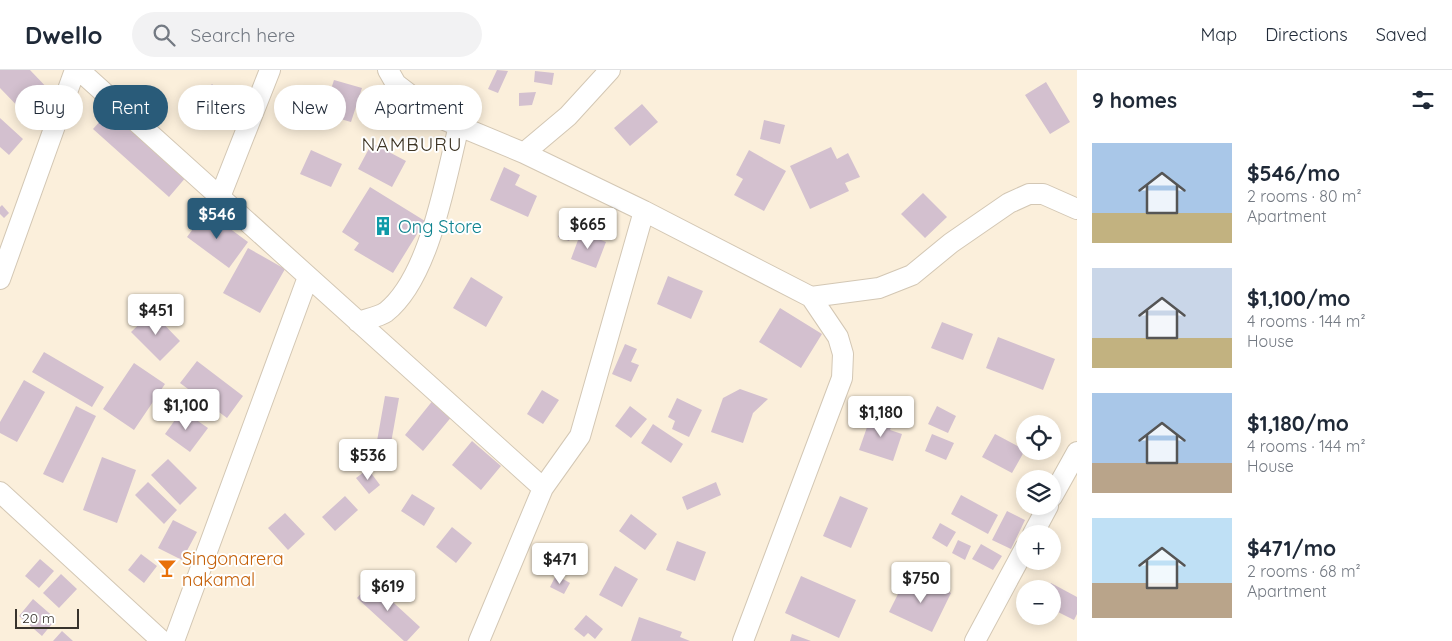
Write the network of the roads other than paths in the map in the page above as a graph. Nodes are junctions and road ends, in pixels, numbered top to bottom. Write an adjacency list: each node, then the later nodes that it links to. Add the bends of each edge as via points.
1 (75, 70): 14 (street)
2 (79, 70): 10 (street)
3 (270, 70): 10 (street)
4 (388, 70): 6 (street)
5 (610, 70): 9 (street, via 568,116)
6 (397, 85)
7 (458, 130): 16 (street, via 428,245 404,294 385,313)
8 (468, 130): 9 (street)
9 (524, 154): 12 (street)
10 (220, 197): 13 (street)
11 (1077, 208): 15 (street, via 1043,194 1029,194 1002,208 951,243 912,275 879,288)
12 (644, 211): 15 (street); 19 (street, via 580,436)
13 (308, 277): 16 (street); 23 (street)
14 (0, 279)
15 (811, 297): 25 (street, via 838,337 844,354 842,378)
16 (358, 322): 19 (street)
17 (1077, 452): 18 (street)
18 (1061, 481)
19 (543, 488): 24 (street)
20 (0, 492): 22 (street)
21 (1016, 565): 26 (street)
22 (162, 641)
23 (174, 641)
24 (479, 641)
25 (743, 641)
26 (975, 641)

